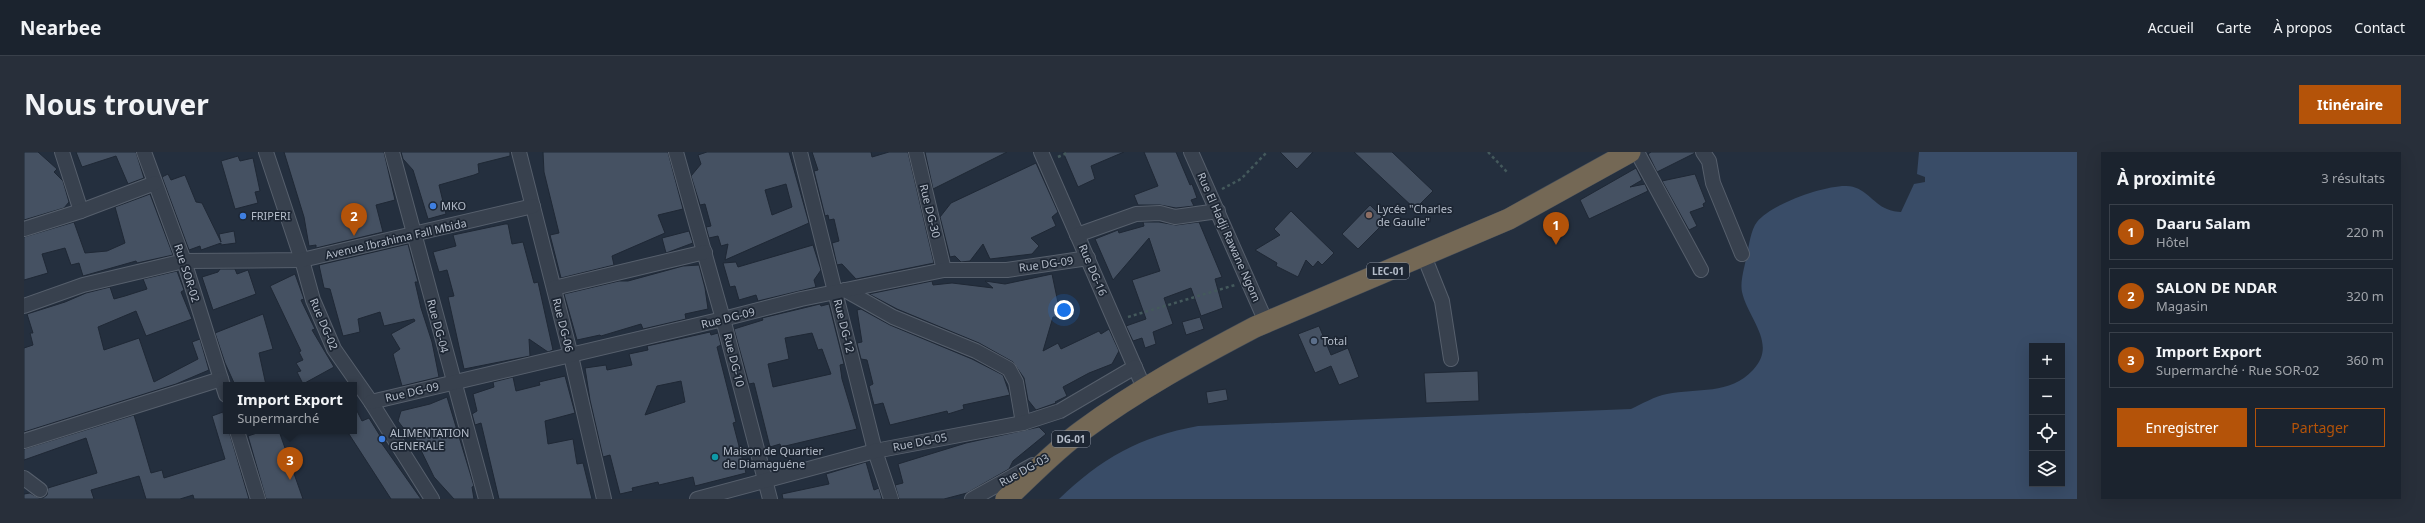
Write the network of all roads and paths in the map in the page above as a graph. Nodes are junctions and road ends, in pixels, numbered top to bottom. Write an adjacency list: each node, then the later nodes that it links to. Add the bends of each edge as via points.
1 (62, 152): 20 (street)
2 (144, 152): 17 (street, Rue SOR-02)
3 (266, 152): 29 (street, Rue DG-02)
4 (392, 152): 23 (street, Rue DG-04)
5 (519, 152): 19 (street, Rue DG-06)
6 (676, 152): 25 (street, Rue DG-10)
7 (800, 152): 35 (street, Rue DG-12)
8 (916, 152): 31 (street, Rue DG-30)
9 (1041, 152): 24 (street, Rue DG-16)
10 (1191, 152): 18 (street, Rue El Hadji Rawane Ngom)
11 (1267, 152): 18 (path, via 1241,179)
12 (1488, 152): 16 (path)
13 (1630, 152): 27 (highway, LEC-01, via 1509,219)
14 (1637, 152): 32 (street)
15 (1703, 152): 26 (street, via 1711,166 1713,183)
16 (1507, 172)
17 (155, 183): 20 (street); 30 (street, Rue SOR-02)
18 (1211, 194): 21 (street, Rue El Hadji Rawane Ngom)
19 (533, 206): 23 (street, Avenue Ibrahima Fall Mbida); 34 (street, Rue DG-06)
20 (82, 211): 22 (street)
21 (1218, 211): 24 (street, via 1175,217 1160,213 1136,214); 33 (street, Rue El Hadji Rawane Ngom)
22 (24, 229)
23 (414, 235): 29 (street, Avenue Ibrahima Fall Mbida); 44 (street, Rue DG-04)
24 (1077, 235): 28 (street, Rue DG-16)
25 (704, 252): 34 (street); 37 (street, Rue DG-10)
26 (1742, 254)
27 (1424, 256): 39 (highway, LEC-01); 41 (street, via 1442,301)
28 (1088, 258): 31 (street, Rue DG-09, via 1007,270); 38 (street, Rue DG-16)
29 (302, 260): 30 (street, Avenue Ibrahima Fall Mbida); 47 (street, Rue DG-02, via 313,300 334,349)
30 (184, 261): 36 (street, Avenue Ibrahima Fall Mbida, via 83,285); 43 (street, Rue SOR-02)
31 (944, 270): 35 (street, Rue DG-09)
32 (1701, 270)
33 (1248, 281): 38 (path); 39 (street, Rue El Hadji Rawane Ngom)
34 (554, 288): 40 (street, Rue DG-06)
35 (841, 291): 37 (street, Rue DG-09); 48 (street, via 892,316 976,351 1009,369 1016,382); 51 (street, Rue DG-12)
36 (24, 306)
37 (724, 319): 40 (street, Rue DG-09); 54 (street, Rue DG-10)
38 (1115, 321): 42 (street, Rue DG-16)
39 (1266, 322): 46 (highway, LEC-01)
40 (571, 356): 44 (street, Rue DG-09); 59 (street, Rue DG-06)
41 (1451, 360)
42 (1135, 367): 46 (street, Rue DG-16); 48 (street, Rue DG-05, via 1060,411)
43 (221, 379): 45 (street, Rue SOR-02); 50 (street)
44 (454, 383): 47 (street, Rue DG-09); 58 (street, Rue DG-04)
45 (223, 385)
46 (1144, 388): 52 (highway, DG-01, via 1082,430)
47 (371, 402): 57 (street, Rue DG-02)
48 (1023, 423): 51 (street, Rue DG-05)
49 (238, 434): 56 (street)
50 (24, 441)
51 (875, 451): 54 (street, Rue DG-05); 62 (street, Rue DG-12)
52 (1054, 454): 63 (street, Rue DG-03); 64 (highway, DG-01)
53 (24, 478): 55 (street)
54 (765, 482): 60 (street, Rue DG-05); 61 (street, Rue DG-10)
55 (40, 490)
56 (258, 499)
57 (432, 499)
58 (486, 499)
59 (604, 499)
60 (696, 499)
61 (770, 499)
62 (891, 499)
63 (972, 499)
64 (1006, 499)

